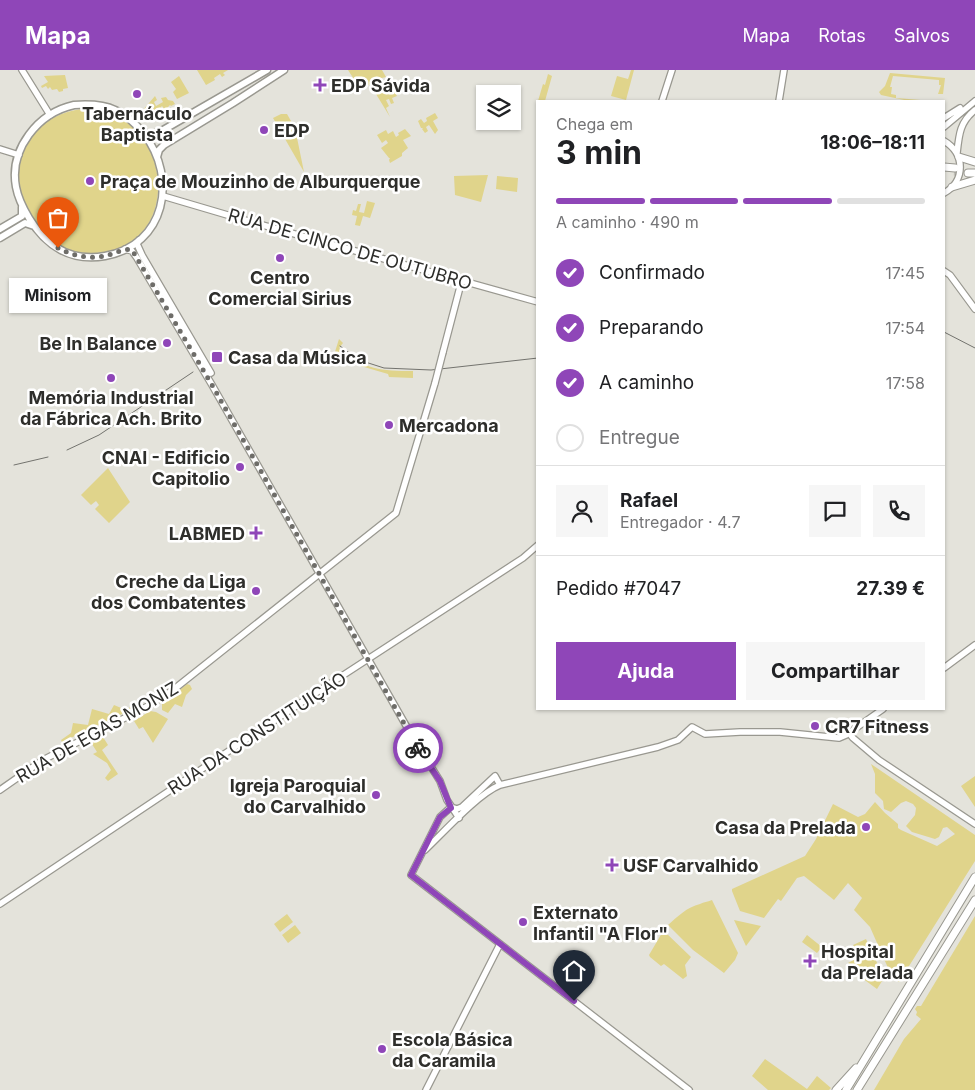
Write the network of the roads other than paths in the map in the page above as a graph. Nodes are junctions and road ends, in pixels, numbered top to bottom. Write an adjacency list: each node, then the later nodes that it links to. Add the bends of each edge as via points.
1 (22, 70): 10 (main road)
2 (267, 70): 13 (main road, via 158,133)
3 (284, 70): 18 (main road, via 164,145)
4 (672, 70): 6 (main road)
5 (784, 70): 7 (main road)
6 (662, 100)
7 (779, 100)
8 (975, 101): 11 (main road); 12 (main road)
9 (975, 110): 17 (main road, via 962,124 958,134)
10 (50, 115): 13 (main road, via 74,105 102,106 124,114); 16 (main road, via 31,132)
11 (945, 117)
12 (945, 126)
13 (142, 132): 18 (main road)
14 (945, 141): 17 (main road)
15 (0, 148): 16 (main road)
16 (19, 155): 26 (main road, via 15,176)
17 (958, 155): 19 (highway); 23 (main road, via 960,173)
18 (157, 157): 25 (main road)
19 (975, 162)
20 (945, 167): 21 (highway, via 954,170)
21 (945, 171)
22 (975, 180): 23 (highway)
23 (952, 188): 24 (main road)
24 (945, 192)
25 (163, 196): 30 (main road, via 156,219); 33 (main road, RUA DE CINCO DE OUTUBRO)
26 (22, 206): 27 (main road); 28 (main road, via 22,216)
27 (35, 228): 29 (main road, via 26,223); 31 (main road, via 53,245 77,256 106,256)
28 (0, 229)
29 (0, 238)
30 (138, 240): 31 (main road); 36 (main road, via 142,255)
31 (125, 249): 38 (main road, via 132,250 137,258)
32 (945, 272): 35 (main road)
33 (460, 280): 34 (main road, RUA DE CINCO DE OUTUBRO); 38 (main road, RUA DE EGAS MONIZ, bridge, via 435,383 396,514)
34 (536, 301)
35 (975, 309)
36 (211, 373)
37 (536, 547): 40 (main road, RUA DA CONSTITUIÇÃO)
38 (319, 574): 40 (main road); 47 (main road, RUA DE EGAS MONIZ, via 194,674 148,706 49,756)
39 (975, 645): 41 (main road)
40 (368, 660): 48 (main road, via 440,781); 54 (main road, RUA DA CONSTITUIÇÃO)
41 (945, 667)
42 (882, 710): 43 (main road)
43 (849, 733): 45 (main road, via 839,738 780,732 705,734 692,727 678,740 658,747); 50 (main road, via 879,760)
44 (489, 781): 45 (main road, via 495,776); 46 (main road); 48 (main road, via 462,807)
45 (500, 785): 46 (main road)
46 (494, 788): 49 (main road)
47 (0, 790)
48 (451, 808): 49 (main road); 51 (main road, via 440,817)
49 (459, 818): 51 (main road)
50 (975, 824)
51 (425, 850): 55 (main road, via 411,875)
52 (975, 877): 56 (highway)
53 (975, 900): 61 (highway)
54 (0, 904)
55 (500, 944): 57 (main road); 58 (main road)
56 (864, 1062): 59 (highway); 60 (highway)
57 (426, 1090)
58 (689, 1090)
59 (836, 1090)
60 (846, 1090)
61 (857, 1090)

